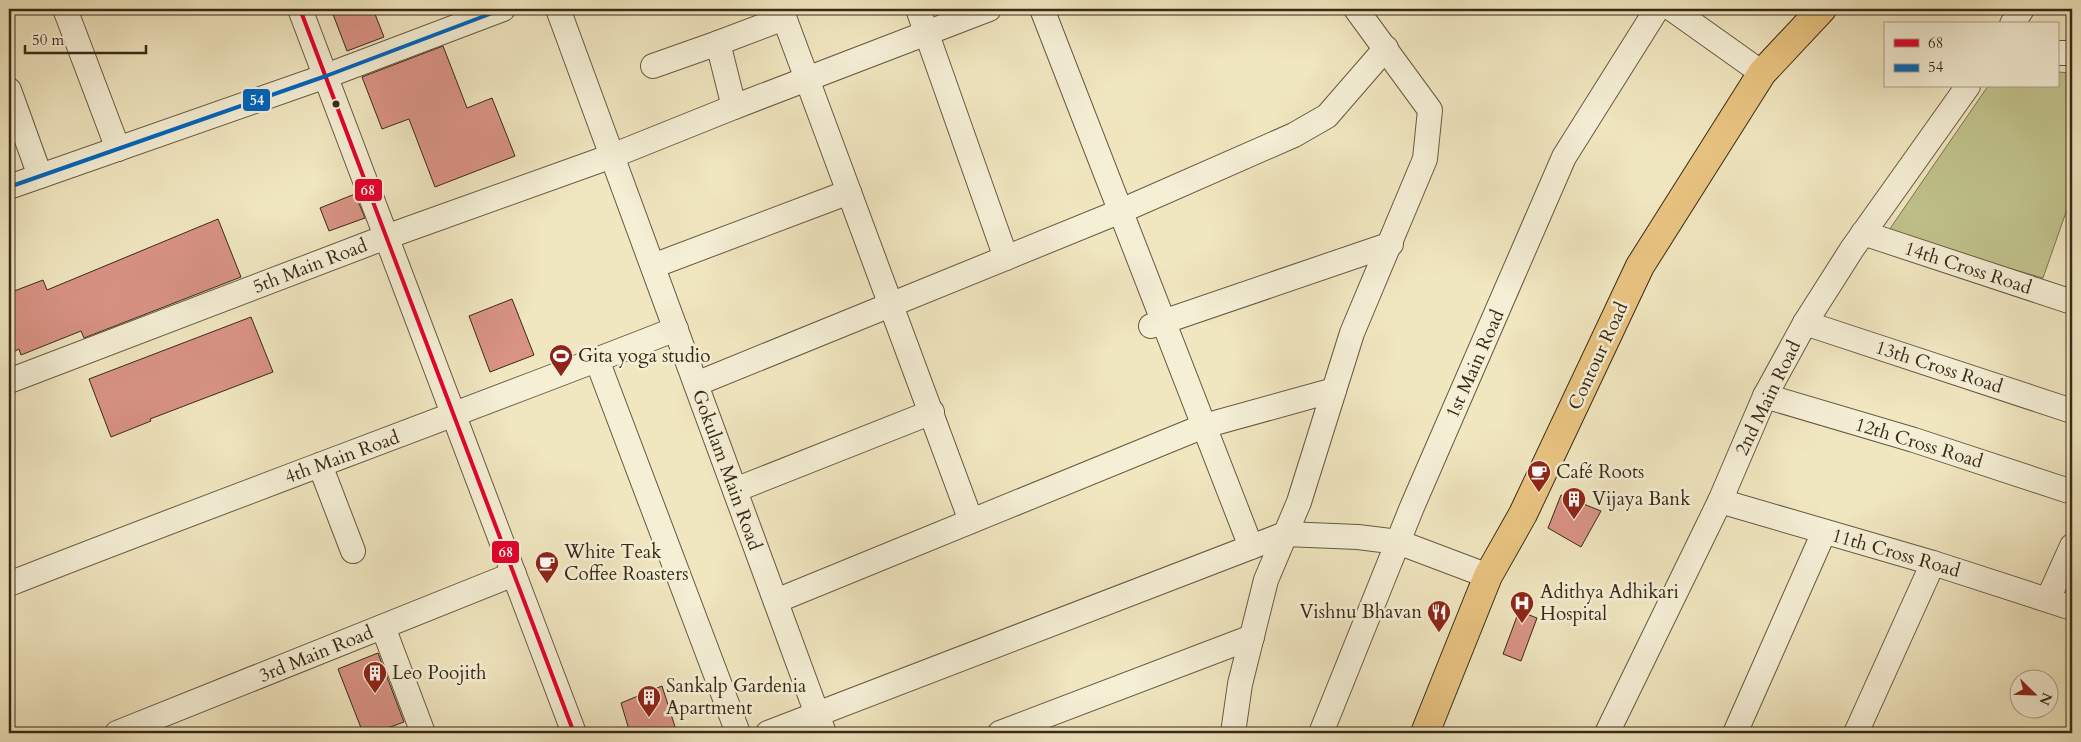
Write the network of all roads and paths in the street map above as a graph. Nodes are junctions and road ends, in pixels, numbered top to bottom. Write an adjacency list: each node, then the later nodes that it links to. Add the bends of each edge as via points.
1 (65, 9): 28 (street)
2 (300, 9): 23 (street)
3 (503, 9): 14 (street)
4 (558, 9): 29 (street, Gokulam Main Road)
5 (918, 9): 16 (street)
6 (988, 9): 16 (street, 5th Main Road)
7 (1042, 9): 33 (street)
8 (1356, 9): 18 (street)
9 (1657, 9): 60 (street, 1st Main Road, via 1564,157)
10 (1672, 9): 22 (street)
11 (1822, 9): 22 (main road, Contour Road)
12 (2022, 9): 15 (street)
13 (783, 13): 17 (street); 24 (street)
14 (459, 17): 23 (street)
15 (2013, 22)
16 (926, 32): 24 (street, 5th Main Road); 37 (street)
17 (718, 43): 21 (street); 27 (street)
18 (1386, 48): 33 (street, via 1327,116 1294,135); 36 (street, via 1430,110 1425,159)
19 (2058, 53): 20 (street)
20 (2072, 53)
21 (653, 66)
22 (1762, 73): 66 (main road, Contour Road, via 1640,266 1523,514)
23 (326, 76): 28 (street); 35 (street)
24 (806, 77): 27 (street, 5th Main Road); 32 (street)
25 (1967, 88): 34 (street, 2nd Main Road)
26 (9, 90): 30 (street)
27 (734, 107): 29 (street, 5th Main Road)
28 (118, 149): 30 (street)
29 (612, 156): 35 (street, 5th Main Road); 38 (street, Gokulam Main Road)
30 (40, 176): 31 (street)
31 (9, 187)
32 (849, 192): 38 (street); 40 (street)
33 (1121, 211): 37 (street); 41 (street)
34 (1863, 233): 39 (street, 14th Cross Road); 42 (street, 2nd Main Road)
35 (386, 237): 45 (street, 5th Main Road); 51 (street)
36 (1391, 244): 41 (street); 47 (street, via 1352,333)
37 (1006, 258): 40 (street)
38 (653, 266): 43 (street, Gokulam Main Road)
39 (2072, 302)
40 (891, 305): 46 (street); 50 (street)
41 (1157, 323): 52 (street)
42 (1805, 323): 48 (street, 2nd Main Road); 49 (street, 13th Cross Road)
43 (676, 329): 44 (street, 4th Main Road); 46 (street, Gokulam Main Road)
44 (597, 360): 51 (street, 4th Main Road); 77 (street)
45 (9, 381)
46 (696, 384): 54 (street, Gokulam Main Road)
47 (1334, 390): 52 (street); 59 (street, via 1299,502)
48 (1766, 396): 55 (street, 12th Cross Road); 56 (street, 2nd Main Road)
49 (2072, 411)
50 (932, 412): 54 (street); 57 (street)
51 (454, 416): 53 (street, 4th Main Road); 65 (street)
52 (1204, 426): 57 (street, via 1137,448); 62 (street)
53 (320, 465): 63 (street); 67 (street, 4th Main Road)
54 (735, 490): 69 (street, Gokulam Main Road)
55 (2072, 492)
56 (1720, 500): 58 (street, 11th Cross Road); 83 (street, 2nd Main Road)
57 (971, 521): 69 (street)
58 (1824, 532): 64 (street, 11th Cross Road); 84 (street)
59 (1285, 534): 60 (street); 62 (street); 72 (street, via 1266,580)
60 (1398, 542): 66 (street); 81 (street, 1st Main Road)
61 (2072, 546): 68 (street)
62 (1251, 548): 73 (street)
63 (353, 552)
64 (1933, 562): 68 (street, 11th Cross Road); 85 (street)
65 (514, 574): 71 (street, 3rd Main Road); 76 (street)
66 (1488, 576): 82 (main road, Contour Road)
67 (9, 584)
68 (2048, 599): 70 (street, 11th Cross Road)
69 (776, 601): 73 (street, Gokulam Main Road)
70 (2072, 608)
71 (383, 627): 74 (street, 3rd Main Road); 75 (street)
72 (1252, 637): 79 (street); 80 (street)
73 (821, 724): 78 (street)
74 (117, 733)
75 (423, 733)
76 (574, 733)
77 (738, 733)
78 (768, 733)
79 (1000, 733)
80 (1232, 733)
81 (1321, 733)
82 (1425, 733)
83 (1606, 733)
84 (1736, 733)
85 (1856, 733)

